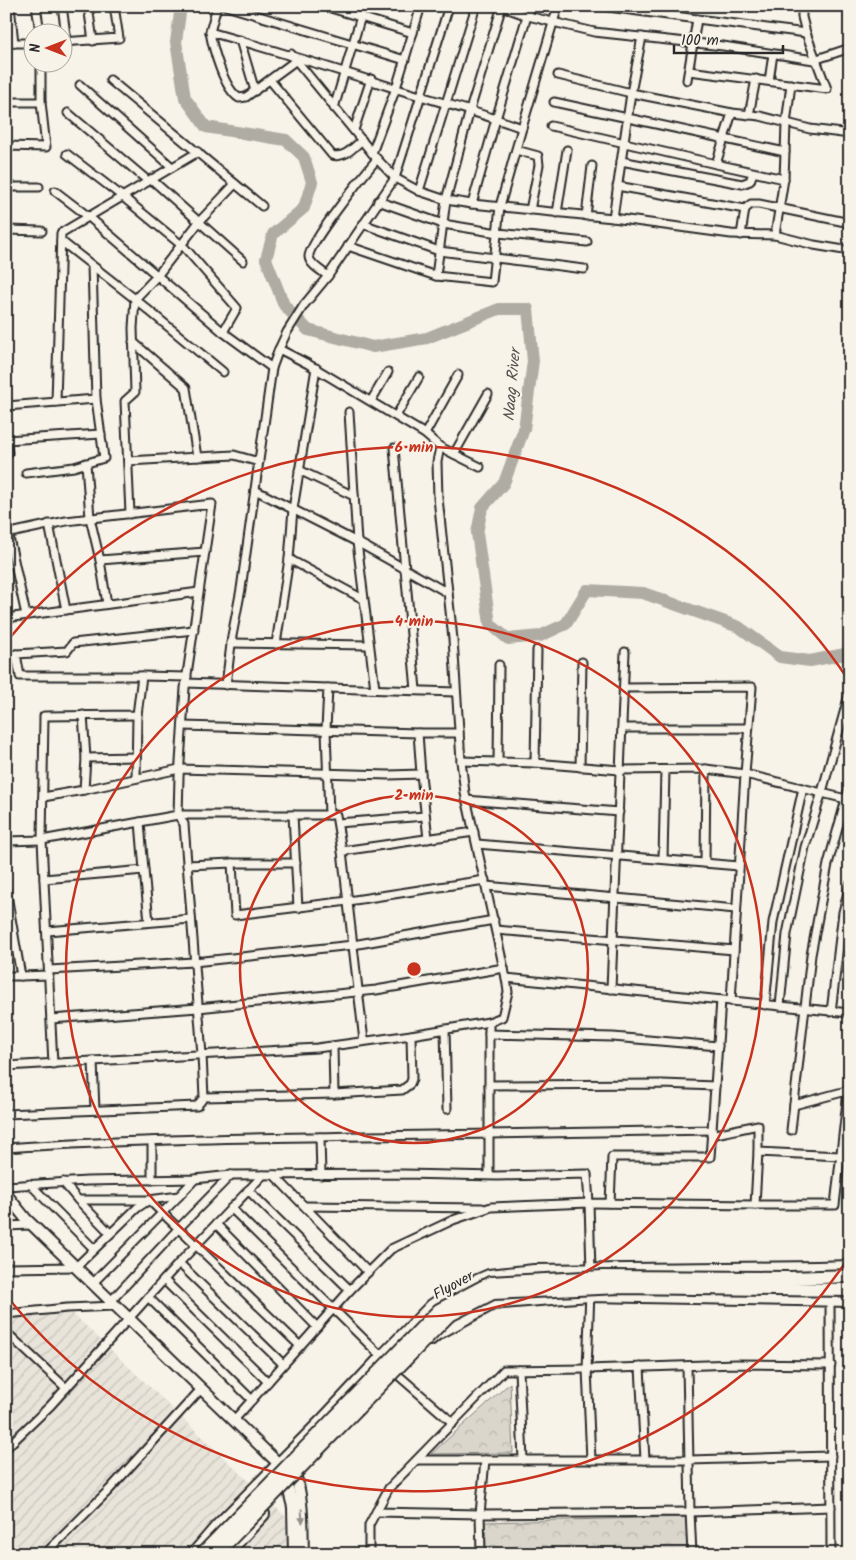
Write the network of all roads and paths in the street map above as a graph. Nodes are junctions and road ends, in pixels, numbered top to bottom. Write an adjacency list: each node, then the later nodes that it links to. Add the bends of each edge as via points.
1 (10, 6): 32 (street)
2 (36, 6): 22 (street)
3 (62, 6): 23 (street)
4 (88, 6): 30 (street)
5 (114, 6): 30 (street, via 119,38)
6 (217, 6): 25 (street)
7 (226, 6): 34 (street)
8 (324, 6): 20 (street)
9 (364, 6): 20 (street)
10 (410, 6): 18 (street)
11 (449, 6): 56 (street)
12 (476, 6): 60 (street)
13 (501, 6): 19 (street); 62 (street)
14 (530, 6): 19 (street)
15 (558, 6): 24 (street)
16 (601, 6): 21 (street)
17 (802, 6): 26 (street)
18 (420, 8): 27 (street)
19 (528, 16): 24 (street); 66 (street)
20 (361, 17): 27 (street); 34 (street)
21 (697, 20): 26 (street); 33 (street)
22 (38, 22)
23 (63, 22)
24 (553, 22): 28 (street, via 594,32); 70 (street)
25 (210, 32): 29 (street); 54 (street, via 215,54 231,92 238,98)
26 (806, 33): 39 (street)
27 (413, 34): 38 (street)
28 (642, 37): 33 (street); 55 (street)
29 (240, 40): 36 (street); 54 (street)
30 (93, 41): 31 (street)
31 (72, 42)
32 (10, 43)
33 (693, 43): 37 (street); 42 (street)
34 (353, 44): 38 (street); 41 (street)
35 (850, 48): 39 (street)
36 (291, 54): 40 (street); 41 (street)
37 (773, 54): 39 (street); 50 (street)
38 (405, 60): 53 (street)
39 (817, 60): 51 (street, via 827,89)
40 (295, 61): 47 (street); 61 (street)
41 (345, 71): 45 (street); 61 (street)
42 (689, 71): 48 (street); 49 (street)
43 (41, 72): 58 (street)
44 (558, 75): 55 (street)
45 (371, 79): 53 (street); 71 (street)
46 (110, 80): 79 (street)
47 (270, 80): 54 (street); 73 (street, via 332,155 344,155)
48 (687, 80)
49 (756, 80): 50 (street); 65 (street)
50 (769, 81): 51 (street)
51 (791, 84): 68 (street)
52 (80, 85): 86 (street)
53 (396, 88): 56 (street); 82 (street)
54 (255, 91)
55 (631, 93): 64 (street); 67 (street)
56 (421, 96): 60 (street); 88 (street)
57 (6, 102): 58 (street)
58 (42, 102): 76 (street, via 46,146)
59 (554, 102): 67 (street)
60 (446, 103): 62 (street); 96 (street)
61 (334, 108): 71 (street)
62 (470, 110): 66 (street); 99 (street)
63 (68, 113): 90 (street)
64 (732, 113): 65 (street); 74 (street)
65 (749, 115): 68 (street)
66 (496, 119): 70 (street); 100 (street)
67 (627, 119): 74 (street); 75 (street)
68 (786, 124): 72 (street); 80 (street)
69 (550, 126): 75 (street)
70 (522, 128): 77 (street)
71 (354, 130): 73 (street)
72 (850, 134)
73 (362, 140): 82 (street)
74 (724, 140): 80 (street); 84 (street)
75 (623, 143): 83 (street); 84 (street)
76 (6, 146)
77 (516, 150): 102 (street); 105 (street, via 539,158)
78 (567, 150): 106 (street)
79 (198, 152): 86 (street); 91 (street)
80 (785, 152): 89 (street)
81 (67, 154): 97 (street)
82 (375, 156): 88 (street); 130 (street, via 309,254 312,264)
83 (621, 161): 87 (street, via 742,184 750,182); 92 (street)
84 (716, 164): 87 (street)
85 (592, 166): 107 (street)
86 (172, 167): 90 (street)
87 (753, 173): 89 (street)
88 (395, 178): 96 (street); 98 (street)
89 (784, 179): 103 (street)
90 (149, 180): 97 (street); 110 (street)
91 (235, 184): 101 (street); 110 (street)
92 (617, 186): 104 (street); 109 (street)
93 (6, 187): 94 (street)
94 (39, 187)
95 (55, 191): 108 (street)
96 (419, 191): 99 (street)
97 (123, 197): 108 (street); 121 (street)
98 (378, 200): 112 (street); 113 (street)
99 (446, 200): 100 (street); 113 (street)
100 (472, 204): 102 (street)
101 (262, 206)
102 (500, 206): 105 (street); 116 (street)
103 (779, 208): 104 (street, via 751,204); 111 (street); 118 (street)
104 (745, 209): 117 (street)
105 (530, 210): 106 (street)
106 (557, 213): 107 (street)
107 (586, 216): 109 (street)
108 (89, 217): 119 (street, via 61,233); 129 (street)
109 (612, 218): 117 (street)
110 (199, 222): 121 (street); 126 (street)
111 (850, 223)
112 (363, 224): 122 (street); 123 (street)
113 (444, 224): 116 (street); 123 (street)
114 (6, 230): 115 (street)
115 (42, 231)
116 (498, 233): 120 (street); 125 (street)
117 (741, 235): 118 (street)
118 (775, 235): 124 (street)
119 (61, 241): 127 (street); 145 (street)
120 (587, 242)
121 (182, 245): 129 (street); 133 (street, via 237,308)
122 (348, 246): 130 (street); 131 (street)
123 (438, 251): 125 (street); 131 (street)
124 (850, 251)
125 (495, 258): 128 (street); 131 (street, via 492,282)
126 (243, 261)
127 (92, 266): 132 (street); 143 (street)
128 (584, 269)
129 (157, 276): 132 (street); 133 (street)
130 (328, 276): 135 (street, via 304,305)
131 (436, 276)
132 (135, 299): 134 (street); 138 (street)
133 (223, 332): 136 (street)
134 (133, 342): 156 (street, via 186,388); 157 (street, via 135,392 125,401)
135 (278, 348): 136 (street); 137 (street)
136 (272, 368): 158 (street)
137 (316, 368): 144 (street); 161 (street)
138 (223, 372)
139 (388, 372): 144 (street)
140 (458, 375): 150 (street)
141 (419, 377): 148 (street)
142 (488, 394): 154 (street)
143 (96, 399): 145 (street); 149 (street)
144 (371, 401): 148 (street)
145 (56, 402): 146 (street)
146 (6, 406)
147 (349, 412): 164 (street)
148 (396, 416): 150 (street)
149 (100, 434): 151 (street); 159 (street, via 104,458)
150 (425, 434): 152 (street)
151 (6, 440): 155 (street, via 9,451)
152 (440, 447): 154 (street); 176 (street, via 438,498)
153 (394, 448): 174 (street)
154 (454, 454): 160 (street)
155 (6, 455)
156 (198, 457): 157 (street); 158 (street, via 234,455)
157 (128, 461): 166 (street)
158 (259, 462): 163 (street)
159 (86, 464): 162 (street); 167 (street)
160 (480, 467)
161 (299, 470): 164 (street); 165 (street)
162 (26, 473)
163 (255, 490): 165 (street); 183 (street)
164 (354, 496): 170 (street)
165 (293, 509): 170 (street); 172 (street)
166 (130, 514): 167 (street); 171 (street, via 212,504)
167 (90, 518): 168 (street); 173 (street)
168 (49, 524): 169 (street); 179 (street)
169 (7, 534): 180 (street)
170 (357, 542): 174 (street); 177 (street)
171 (205, 552): 173 (street); 175 (street)
172 (289, 559): 177 (street); 184 (street)
173 (100, 560): 178 (street)
174 (406, 570): 176 (street); 198 (street)
175 (199, 592): 178 (street); 182 (street)
176 (448, 593): 199 (street)
177 (363, 599): 185 (street)
178 (107, 604): 179 (street)
179 (66, 610): 180 (street)
180 (26, 615): 181 (street)
181 (6, 618)
182 (194, 630): 188 (street, via 73,643 67,651); 193 (street)
183 (231, 643): 184 (street); 194 (street)
184 (276, 644): 185 (street)
185 (369, 645): 197 (street)
186 (537, 650): 213 (street)
187 (625, 652): 196 (street)
188 (16, 654): 189 (street); 192 (street, via 20,676)
189 (6, 657)
190 (582, 662): 214 (street)
191 (500, 665): 212 (street)
192 (142, 676): 193 (street); 202 (street)
193 (187, 680): 194 (street); 203 (street)
194 (226, 685): 195 (street)
195 (328, 688): 197 (street); 206 (street)
196 (624, 688): 204 (street); 205 (street, via 752,687)
197 (375, 689): 198 (street)
198 (416, 690): 199 (street)
199 (456, 692): 208 (street)
200 (850, 692): 226 (street)
201 (83, 715): 202 (street); 210 (street); 227 (street, via 44,716)
202 (137, 715): 209 (street)
203 (183, 726): 206 (street); 215 (street)
204 (622, 728): 205 (street); 217 (street)
205 (748, 728): 221 (street)
206 (326, 730): 207 (street); 219 (street)
207 (418, 733): 208 (street); 220 (street)
208 (459, 733): 211 (street)
209 (136, 757): 210 (street); 222 (street)
210 (86, 758): 225 (street)
211 (461, 761): 212 (street); 229 (street)
212 (498, 763): 213 (street)
213 (536, 764): 214 (street)
214 (580, 767): 217 (street)
215 (179, 769): 219 (street); 222 (street); 231 (street)
216 (706, 769): 218 (street); 221 (street); 247 (street)
217 (620, 770): 218 (street); 230 (street)
218 (665, 770): 244 (street)
219 (328, 773): 220 (street); 233 (street)
220 (421, 774): 234 (street)
221 (745, 774): 224 (street); 249 (street)
222 (136, 778): 225 (street)
223 (850, 785): 228 (street)
224 (803, 788): 226 (street); 277 (street, via 773,922)
225 (84, 790): 227 (street)
226 (822, 792): 228 (street); 278 (street, via 805,847 786,934)
227 (43, 797): 239 (street)
228 (848, 799): 280 (street, via 828,864 811,955)
229 (466, 800): 230 (street); 237 (street)
230 (619, 812): 243 (street)
231 (178, 814): 232 (street); 235 (street); 248 (street, via 184,824)
232 (293, 815): 233 (street); 246 (street)
233 (329, 815): 236 (street, via 336,815)
234 (425, 816): 236 (street); 238 (street)
235 (140, 822): 239 (street); 250 (street)
236 (338, 823): 242 (street)
237 (474, 832): 238 (street); 241 (street)
238 (428, 839): 242 (street)
239 (42, 840): 240 (street); 251 (street)
240 (6, 842)
241 (477, 844): 243 (street); 252 (street)
242 (342, 851): 256 (street)
243 (617, 855): 244 (street); 255 (street)
244 (663, 859): 247 (street)
245 (232, 863): 246 (street); 248 (street); 257 (street, via 235,914)
246 (296, 863): 257 (street)
247 (705, 863): 249 (street)
248 (187, 865): 259 (street)
249 (739, 866): 258 (street)
250 (144, 870): 251 (street); 261 (street)
251 (44, 879): 263 (street)
252 (486, 883): 255 (street); 256 (street); 260 (street)
253 (850, 884): 281 (street, via 843,912)
254 (6, 890): 271 (street)
255 (615, 899): 258 (street); 264 (street)
256 (348, 901): 257 (street); 265 (street)
257 (298, 908)
258 (736, 908): 266 (street)
259 (191, 919): 261 (street); 267 (street)
260 (494, 920): 262 (street); 265 (street)
261 (149, 922): 263 (street)
262 (496, 930): 264 (street); 268 (street)
263 (47, 931): 269 (street)
264 (614, 941): 266 (street); 273 (street)
265 (353, 945): 267 (street); 274 (street)
266 (734, 950): 276 (street)
267 (194, 962): 269 (street); 279 (street)
268 (504, 968): 272 (street); 274 (street)
269 (49, 973): 271 (street); 283 (street)
270 (6, 976): 271 (street)
271 (21, 976)
272 (506, 978): 273 (street); 284 (street, via 508,992 502,1017)
273 (612, 989): 275 (street)
274 (359, 992): 279 (street); 288 (street)
275 (721, 1000): 276 (street); 290 (street)
276 (731, 1001): 277 (street)
277 (765, 1005): 278 (street)
278 (780, 1006): 280 (street)
279 (198, 1008): 283 (street); 291 (street)
280 (805, 1009): 281 (street); 301 (street)
281 (831, 1012): 282 (street)
282 (850, 1014)
283 (51, 1019): 293 (street)
284 (489, 1022): 285 (street); 286 (street)
285 (445, 1029): 287 (street); 302 (street)
286 (489, 1034): 290 (street, via 613,1037); 296 (street)
287 (411, 1035): 288 (street); 299 (street, via 410,1084 402,1090)
288 (364, 1041): 289 (street)
289 (333, 1046): 291 (street); 299 (street)
290 (718, 1046): 297 (street)
291 (202, 1055): 292 (street); 300 (street)
292 (93, 1062): 293 (street); 303 (street)
293 (53, 1064): 294 (street)
294 (6, 1066)
295 (850, 1075): 298 (street)
296 (489, 1085): 297 (street); 307 (street)
297 (715, 1086): 306 (street)
298 (849, 1090): 301 (street); 312 (street)
299 (334, 1094): 300 (street)
300 (204, 1097): 303 (street, via 197,1106)
301 (794, 1105): 305 (street)
302 (447, 1109)
303 (95, 1110): 304 (street)
304 (6, 1114)
305 (791, 1130)
306 (711, 1132): 307 (street); 311 (street, via 758,1125); 329 (street, via 710,1157 612,1157)
307 (488, 1134): 308 (street); 317 (street)
308 (320, 1137): 309 (street); 316 (street)
309 (152, 1141): 310 (street); 319 (street)
310 (6, 1148)
311 (758, 1152): 312 (street); 330 (street)
312 (840, 1156): 330 (street, via 835,1205)
313 (231, 1175): 314 (street); 318 (street); 338 (street)
314 (263, 1175): 315 (street); 323 (street)
315 (274, 1175): 316 (street); 331 (street)
316 (321, 1175): 317 (street)
317 (489, 1175): 328 (street, via 587,1174)
318 (195, 1179): 319 (street); 325 (street)
319 (152, 1180): 320 (street)
320 (63, 1182): 321 (street); 326 (street)
321 (30, 1184): 322 (street); 341 (street)
322 (6, 1186)
323 (248, 1190): 332 (street); 351 (street)
324 (6, 1194): 336 (street)
325 (179, 1196): 327 (street); 334 (street)
326 (78, 1200): 327 (street); 339 (street)
327 (149, 1200): 334 (street); 339 (street)
328 (589, 1203): 329 (street); 333 (street); 346 (street)
329 (610, 1203): 330 (street)
330 (755, 1205)
331 (304, 1206): 333 (street); 347 (street)
332 (231, 1208): 335 (street); 358 (street)
333 (488, 1208): 347 (street, via 390,1249)
334 (163, 1213): 338 (street); 350 (street)
335 (216, 1224): 340 (street); 361 (street)
336 (32, 1225): 337 (street); 345 (street)
337 (6, 1226)
338 (178, 1229): 340 (street); 357 (street)
339 (110, 1233): 341 (street)
340 (196, 1245): 342 (street); 363 (street)
341 (94, 1249): 345 (street)
342 (179, 1263): 349 (street); 365 (street)
343 (850, 1267): 346 (highway)
344 (6, 1268): 345 (street)
345 (76, 1268): 350 (street)
346 (591, 1269): 353 (street); 364 (highway, via 489,1276 454,1291 432,1306)
347 (368, 1272): 351 (street)
348 (850, 1276): 394 (highway, Flyover, bridge, via 603,1277 490,1283 439,1310)
349 (164, 1280): 354 (street); 372 (street)
350 (92, 1284): 357 (street)
351 (350, 1290): 358 (street)
352 (850, 1290): 395 (highway, Flyover, bridge, via 620,1287 493,1293 448,1316)
353 (589, 1295): 355 (highway); 369 (street); 371 (highway, via 493,1303 436,1334)
354 (148, 1297): 360 (street); 375 (street)
355 (830, 1300): 356 (highway); 366 (street)
356 (850, 1300)
357 (113, 1304): 359 (street); 360 (street)
358 (333, 1309): 361 (street); 364 (street)
359 (6, 1314)
360 (128, 1318): 373 (street); 374 (street)
361 (317, 1327): 363 (street)
362 (6, 1332): 373 (street)
363 (300, 1346): 365 (street)
364 (382, 1357): 380 (highway)
365 (283, 1364): 372 (street)
366 (831, 1365): 367 (street); 379 (street)
367 (687, 1366): 368 (street); 386 (street)
368 (640, 1367): 369 (street); 385 (street)
369 (588, 1369): 370 (street); 384 (street)
370 (520, 1370): 377 (street, via 504,1370); 383 (street)
371 (398, 1375): 377 (street); 387 (highway)
372 (268, 1382): 375 (street)
373 (66, 1388): 378 (street)
374 (202, 1388): 376 (street); 392 (street, via 109,1490)
375 (252, 1400): 376 (street)
376 (234, 1420): 380 (street)
377 (453, 1423): 381 (street)
378 (6, 1448)
379 (831, 1456): 386 (street); 388 (street)
380 (283, 1460): 387 (street); 393 (highway)
381 (417, 1460): 382 (street); 389 (street, via 389,1488)
382 (485, 1460): 383 (street); 391 (street)
383 (523, 1460): 384 (street)
384 (591, 1460): 385 (street)
385 (645, 1460): 386 (street)
386 (689, 1460): 390 (street)
387 (292, 1482): 396 (highway); 397 (street); 398 (street, one-way to 398, via 300,1490)
388 (831, 1507): 390 (street); 402 (street)
389 (376, 1512): 391 (street); 399 (street, via 369,1525)
390 (690, 1512): 391 (street); 401 (street)
391 (480, 1514): 400 (street)
392 (45, 1554)
393 (194, 1554)
394 (202, 1554)
395 (216, 1554)
396 (226, 1554)
397 (294, 1554)
398 (303, 1554)
399 (369, 1554)
400 (481, 1554)
401 (692, 1554)
402 (831, 1554)

